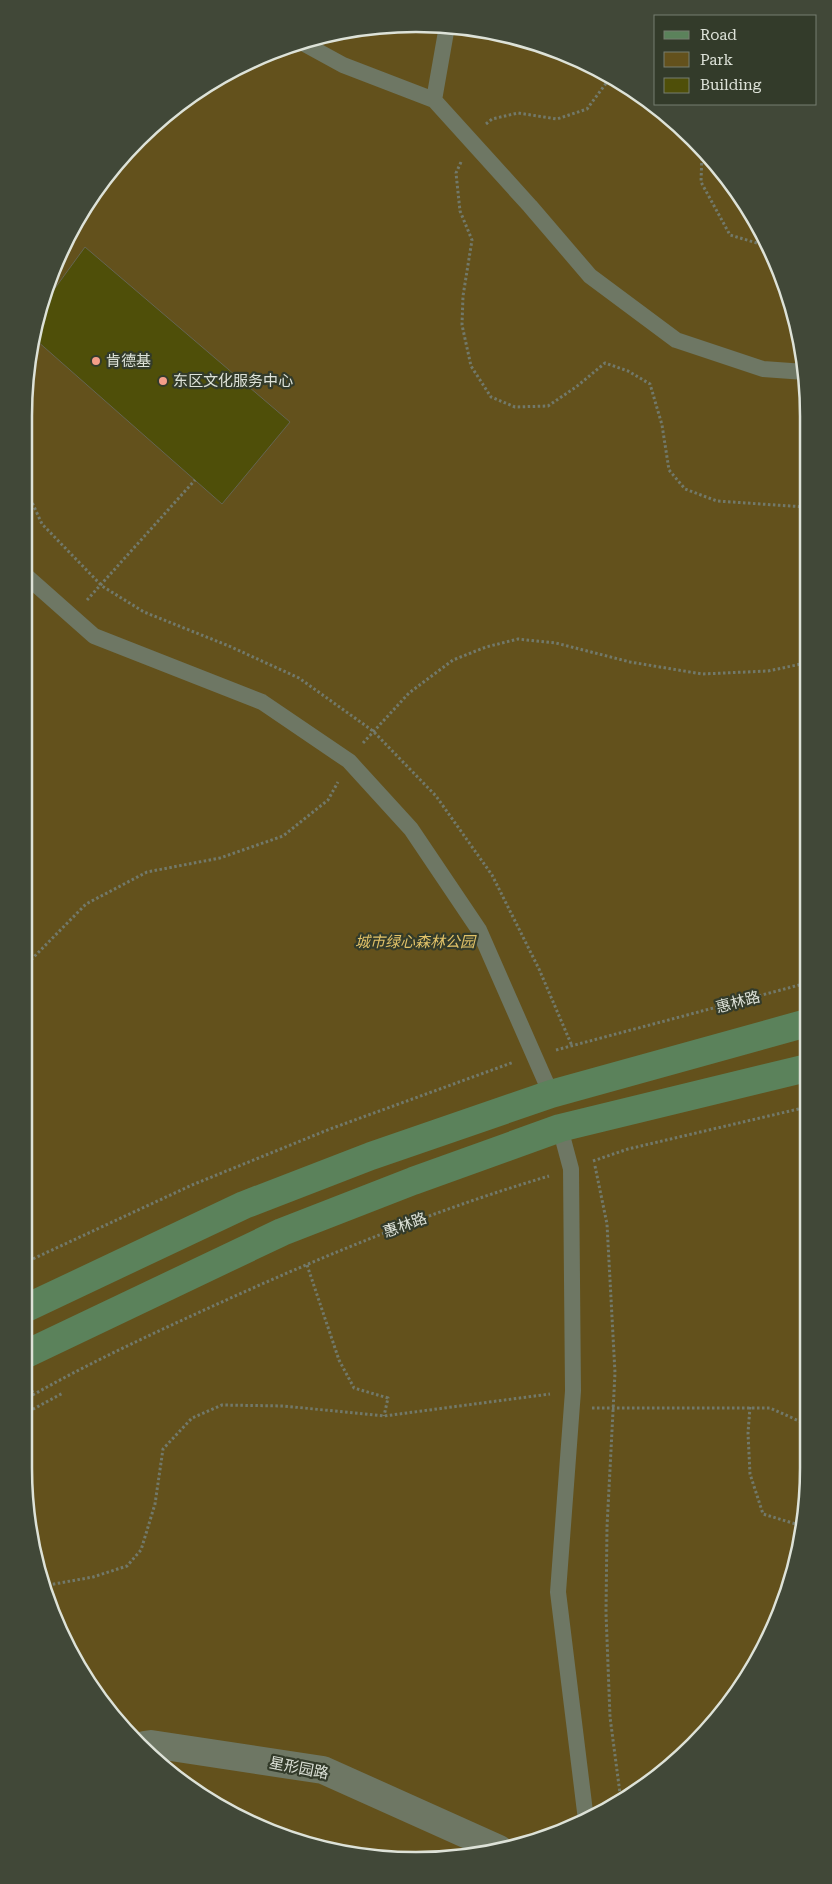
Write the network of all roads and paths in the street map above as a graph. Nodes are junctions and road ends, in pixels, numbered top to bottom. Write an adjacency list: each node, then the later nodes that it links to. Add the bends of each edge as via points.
1 (445, 33): 4 (lane)
2 (311, 48): 4 (lane, via 344,65)
3 (606, 83): 5 (path, via 587,109 557,119 518,113 492,119)
4 (434, 100): 5 (lane)
5 (469, 139): 8 (lane, via 590,276 676,340 763,369); 10 (path, via 456,173 460,211 472,240 462,325 471,366 491,397 515,407 548,406 605,363 628,371 650,384 662,425 669,470 685,489 717,501)
6 (702, 161): 7 (path, via 701,182 730,235)
7 (759, 244)
8 (797, 371)
9 (195, 480): 12 (path)
10 (800, 507)
11 (32, 581): 12 (lane)
12 (71, 617): 14 (lane, via 94,636 262,702)
13 (800, 664): 14 (path, via 768,671 702,674 630,662 556,643 518,639 486,646 453,660 409,692)
14 (349, 760): 15 (path, via 328,800 283,836 220,858 147,872 86,904); 18 (lane, via 411,829 480,930)
15 (32, 959)
16 (800, 985): 18 (path, 惠林路)
17 (800, 1025): 20 (main road)
18 (535, 1056): 20 (lane); 25 (path, 惠林路, via 330,1129 192,1186)
19 (800, 1070): 22 (main road)
20 (551, 1094): 27 (main road, via 371,1156 244,1205)
21 (800, 1109): 23 (path, 惠林路, via 628,1149)
22 (560, 1128): 24 (lane); 28 (main road, via 282,1232)
23 (594, 1161): 24 (path, 惠林路); 34 (path, via 607,1224 615,1373)
24 (571, 1169): 26 (path, 惠林路, via 384,1232); 30 (lane)
25 (32, 1259)
26 (307, 1265): 32 (path, 惠林路, via 155,1332); 37 (path, via 339,1360 354,1388 388,1398)
27 (32, 1305)
28 (32, 1351)
29 (32, 1391): 32 (path)
30 (573, 1391): 35 (lane); 37 (path)
31 (63, 1393): 36 (path)
32 (34, 1394)
33 (750, 1407): 34 (path); 38 (path, via 770,1408); 39 (path, via 750,1474 763,1514)
34 (613, 1408): 35 (path); 42 (path, via 606,1613 610,1717)
35 (572, 1409): 43 (lane, via 558,1592)
36 (32, 1410)
37 (384, 1416): 40 (path, via 284,1406 222,1405 192,1418 163,1449 155,1504 142,1550 127,1566 93,1577)
38 (800, 1421)
39 (795, 1524)
40 (51, 1585)
41 (150, 1744): 44 (street, 星形园路, via 323,1770)
42 (620, 1793)
43 (585, 1812)
44 (489, 1844)

